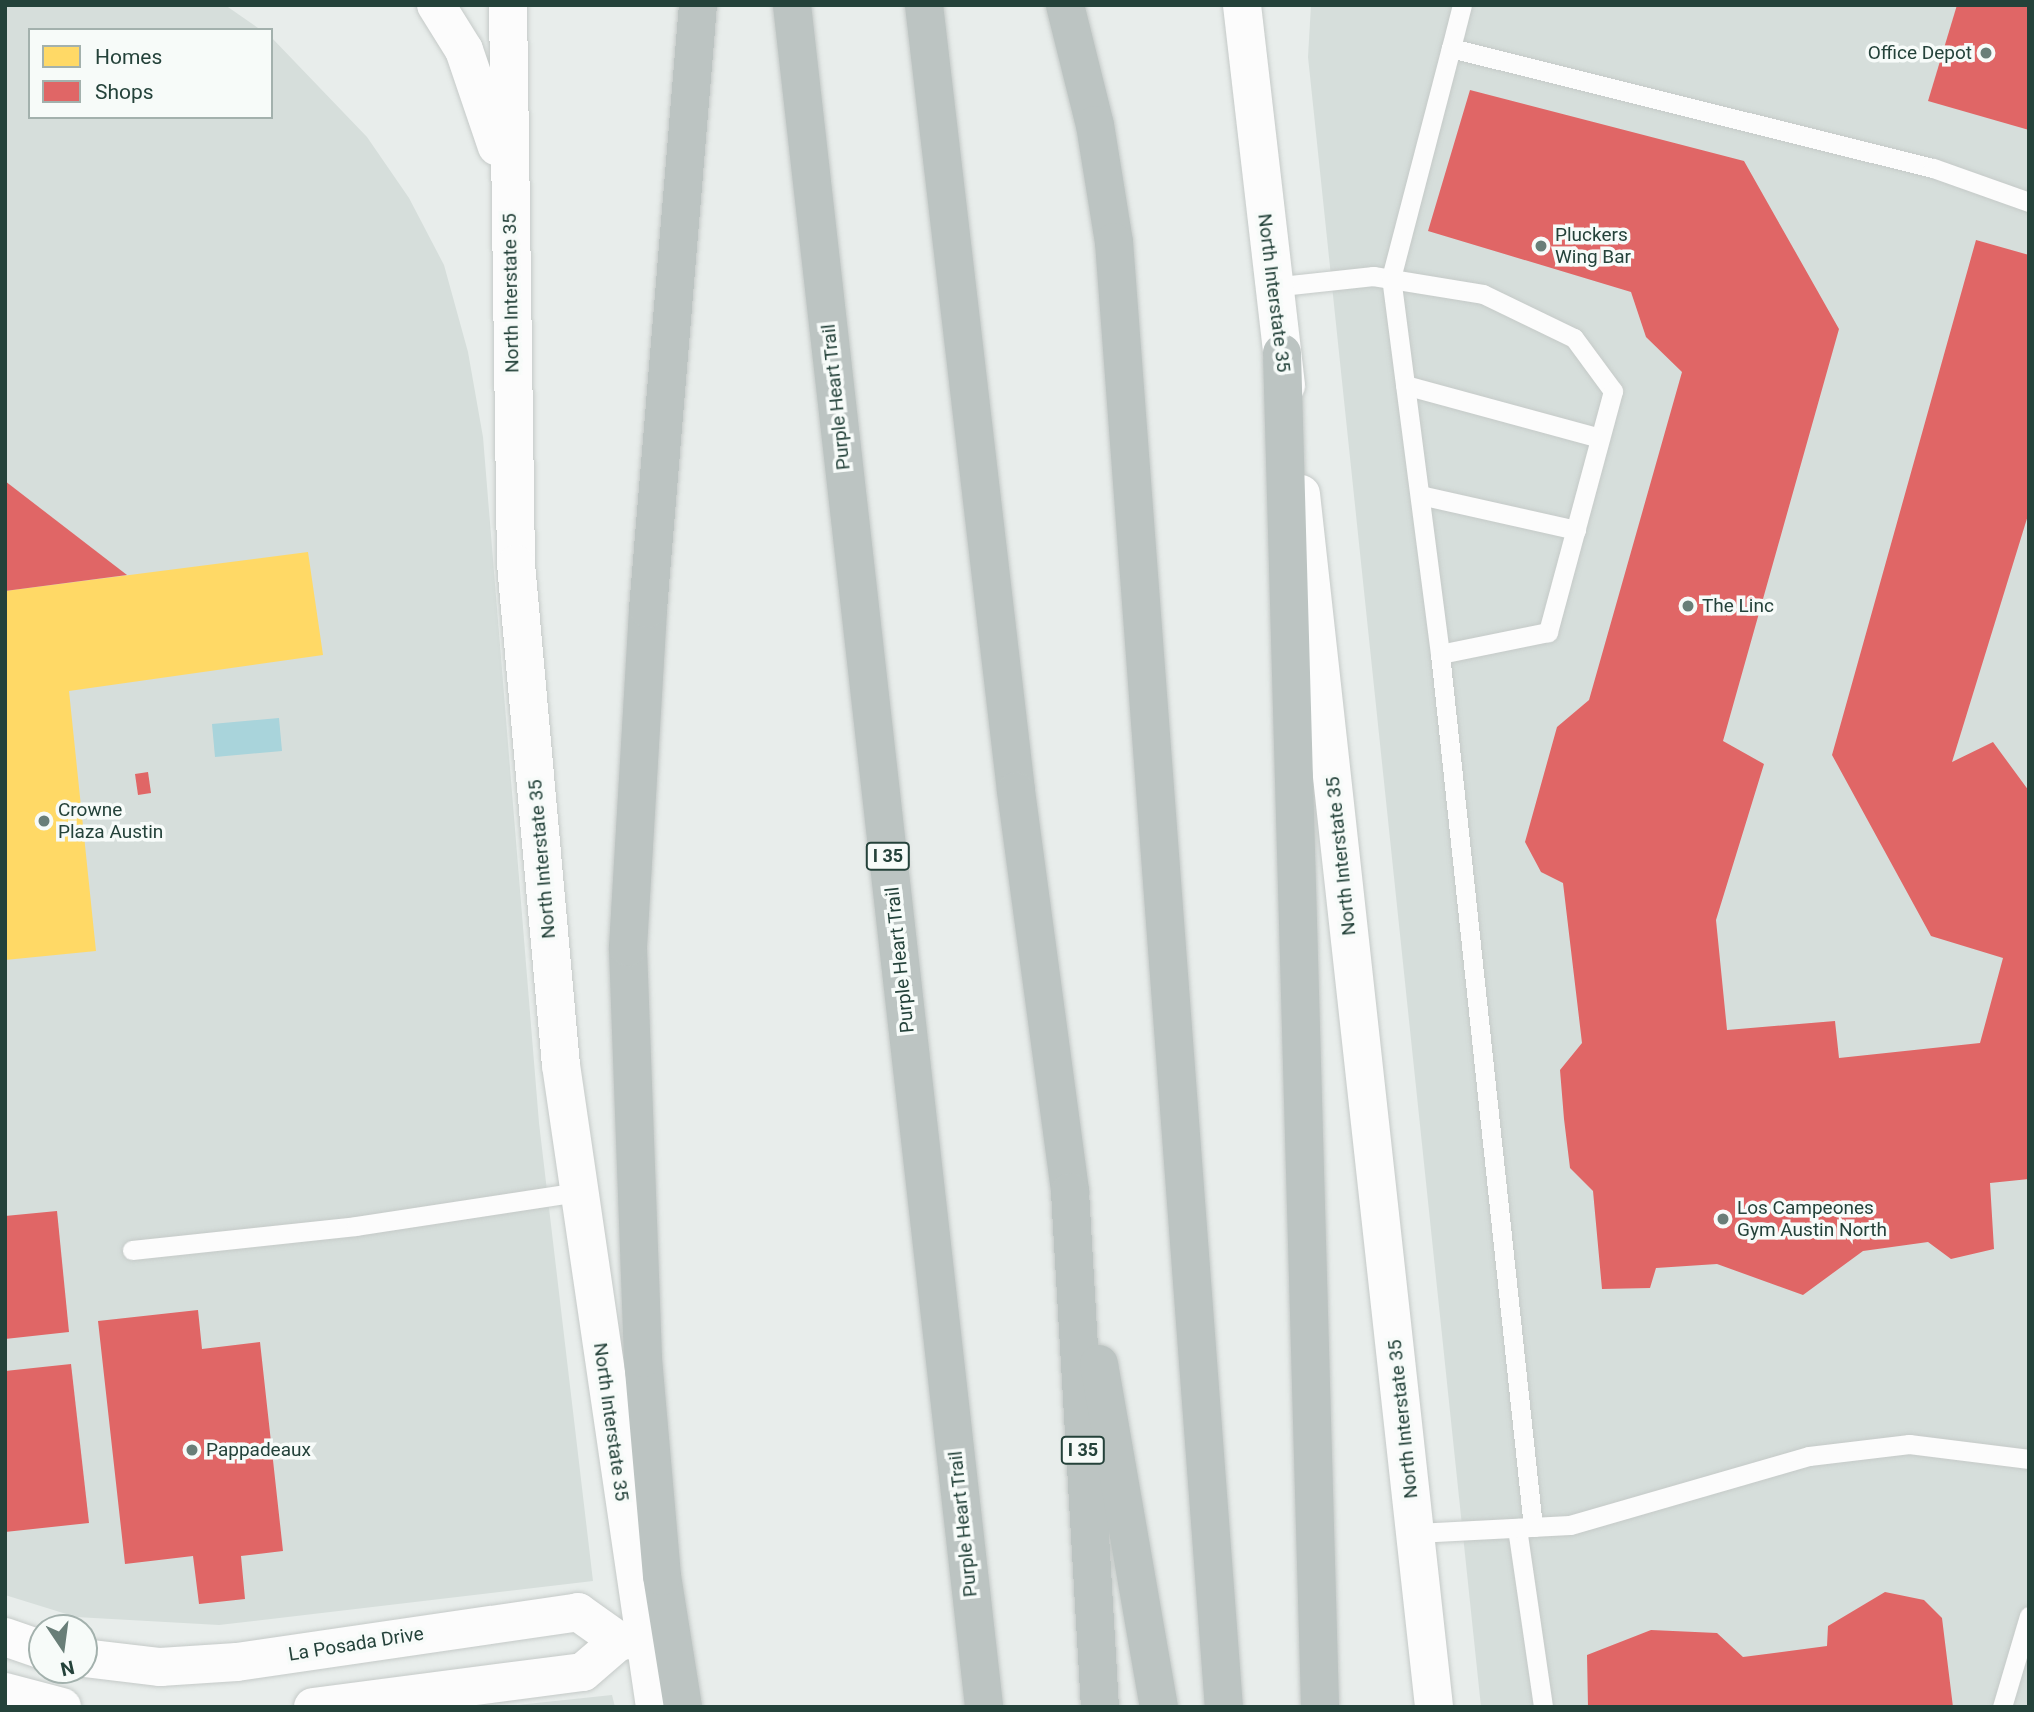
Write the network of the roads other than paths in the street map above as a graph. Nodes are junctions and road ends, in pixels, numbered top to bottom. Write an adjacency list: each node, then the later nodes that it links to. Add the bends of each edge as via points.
1 (436, 5): 10 (main road, via 464,50)
2 (508, 5): 10 (main road, North Interstate 35)
3 (698, 5): 35 (highway, via 648,609 628,947 643,1358 662,1576)
4 (792, 5): 36 (highway, Purple Heart Trail / I 35)
5 (924, 5): 21 (highway, I 35, via 1016,791)
6 (1065, 5): 39 (highway, via 1095,125 1114,242)
7 (1242, 5): 13 (main road, North Interstate 35)
8 (1462, 5): 9 (lane)
9 (1451, 48): 11 (lane, via 1933,168); 12 (lane)
10 (509, 190): 20 (main road, North Interstate 35, via 516,564 561,1065)
11 (2029, 202)
12 (1391, 278): 13 (lane); 15 (lane); 16 (lane, via 1483,294 1574,338 1613,391)
13 (1272, 287): 14 (main road, North Interstate 35)
14 (1282, 354): 25 (main road, North Interstate 35); 40 (highway)
15 (1405, 386): 16 (lane); 17 (lane)
16 (1600, 438): 18 (lane)
17 (1420, 495): 18 (lane); 19 (lane)
18 (1576, 530): 19 (lane, via 1548,632)
19 (1440, 654): 24 (lane)
20 (579, 1192): 22 (lane, via 356,1226); 28 (main road, North Interstate 35)
21 (1070, 1192): 37 (highway, I 35); 38 (highway)
22 (132, 1250)
23 (2029, 1459): 24 (lane, via 1909,1444 1810,1456 1570,1525)
24 (1525, 1527): 25 (lane); 42 (lane)
25 (1416, 1533): 41 (main road, North Interstate 35)
26 (2029, 1616): 43 (lane)
27 (5, 1637): 29 (main road)
28 (630, 1640): 30 (main road, La Posada Drive, via 578,1612 237,1662 160,1667); 33 (main road, via 583,1672); 34 (main road, North Interstate 35)
29 (28, 1645)
30 (98, 1660)
31 (5, 1692): 32 (main road)
32 (62, 1707)
33 (313, 1707)
34 (655, 1707)
35 (683, 1707)
36 (984, 1707)
37 (1100, 1707)
38 (1159, 1707)
39 (1223, 1707)
40 (1320, 1707)
41 (1434, 1707)
42 (1543, 1707)
43 (2002, 1707)

